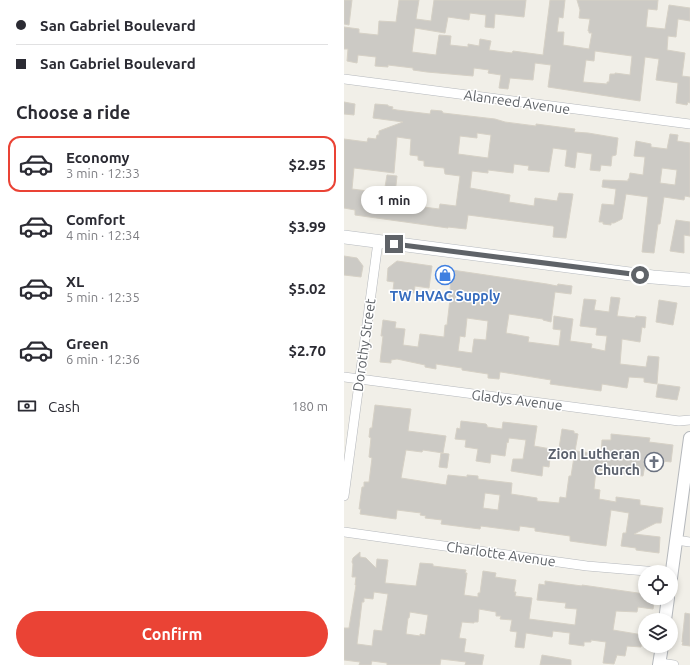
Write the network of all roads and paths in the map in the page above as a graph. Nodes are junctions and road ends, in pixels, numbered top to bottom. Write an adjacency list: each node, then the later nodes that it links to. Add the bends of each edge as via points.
1 (344, 79): 2 (street, Alanreed Avenue)
2 (690, 124)
3 (344, 237): 4 (main road)
4 (378, 242): 5 (main road); 7 (street, Dorothy Street)
5 (690, 280)
6 (344, 377): 7 (street, Gladys Avenue)
7 (360, 379): 8 (street, Gladys Avenue, via 680,421); 10 (street, Dorothy Street)
8 (690, 420)
9 (690, 438): 12 (street)
10 (344, 496)
11 (344, 532): 15 (street, Charlotte Avenue, via 580,565)
12 (676, 540): 13 (street); 14 (street)
13 (690, 542)
14 (672, 565)
15 (638, 570)
16 (661, 653): 17 (street)
17 (660, 664): 18 (street)
18 (674, 665)

